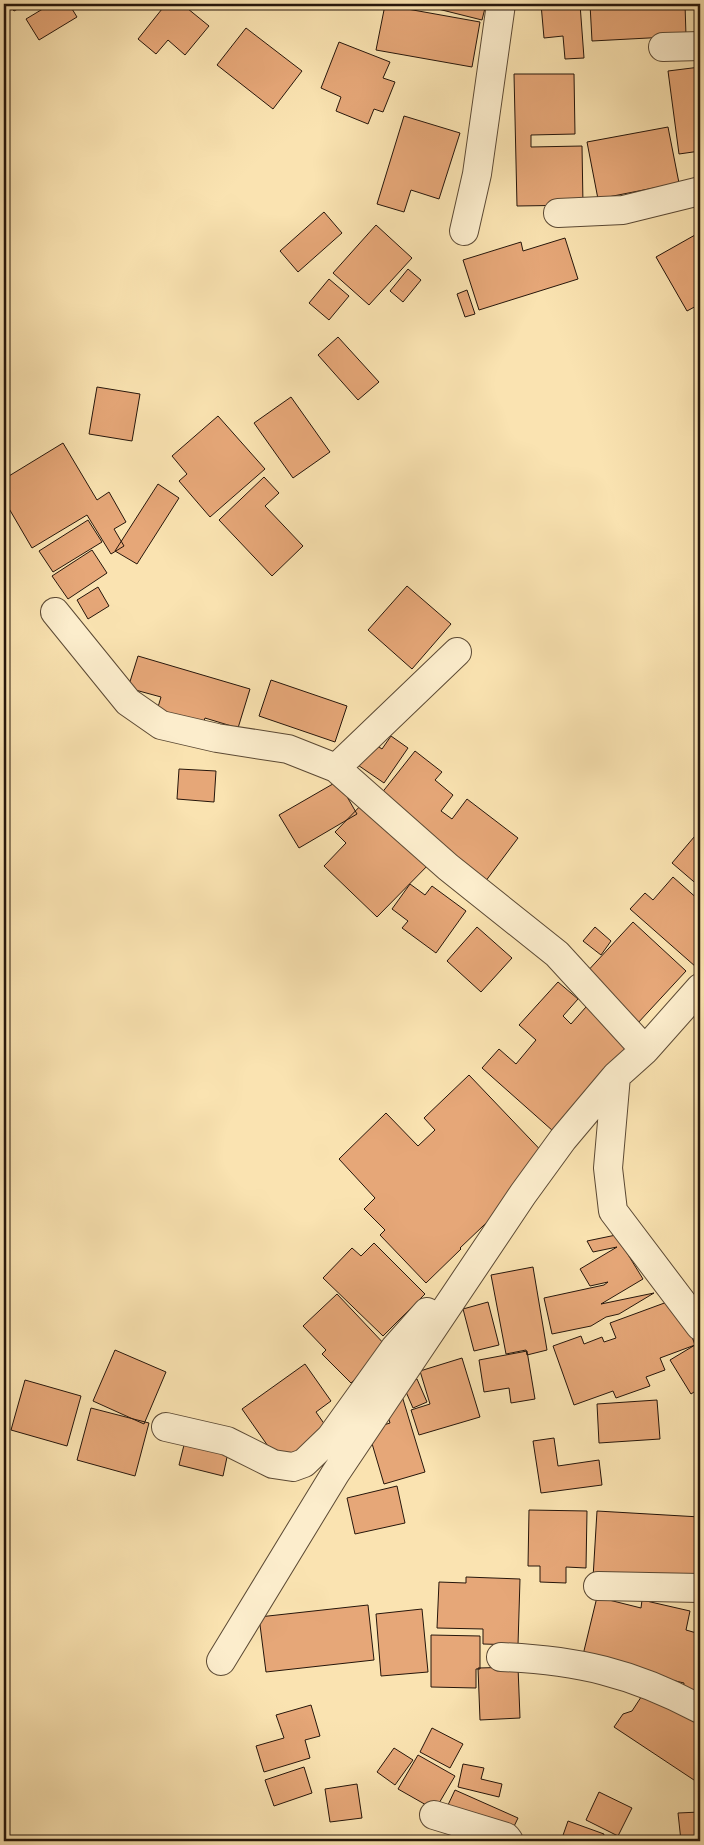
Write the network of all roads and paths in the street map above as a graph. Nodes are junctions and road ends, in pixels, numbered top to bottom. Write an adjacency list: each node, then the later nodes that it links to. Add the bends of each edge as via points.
1 (501, 4): 6 (street, via 477,174)
2 (700, 46): 3 (street)
3 (663, 47)
4 (700, 191): 5 (street, via 623,210)
5 (558, 213)
6 (464, 231)
7 (55, 612): 9 (street, via 128,702 161,725 217,738 288,748)
8 (457, 652): 9 (street)
9 (336, 768): 11 (street, via 448,867 557,954)
10 (700, 988): 11 (street)
11 (645, 1050): 12 (street)
12 (616, 1076): 13 (street, via 563,1139); 14 (street, via 608,1168 613,1211)
13 (455, 1296): 15 (street, via 430,1309 418,1322 395,1348 331,1436 304,1463 293,1467 273,1464 227,1441); 19 (street, via 335,1474)
14 (700, 1326)
15 (166, 1428)
16 (598, 1586): 17 (street)
17 (700, 1588)
18 (501, 1657): 20 (street, via 572,1662 606,1670 640,1680)
19 (221, 1660)
20 (700, 1709)
21 (434, 1815): 22 (street, via 506,1837)
22 (509, 1841)

